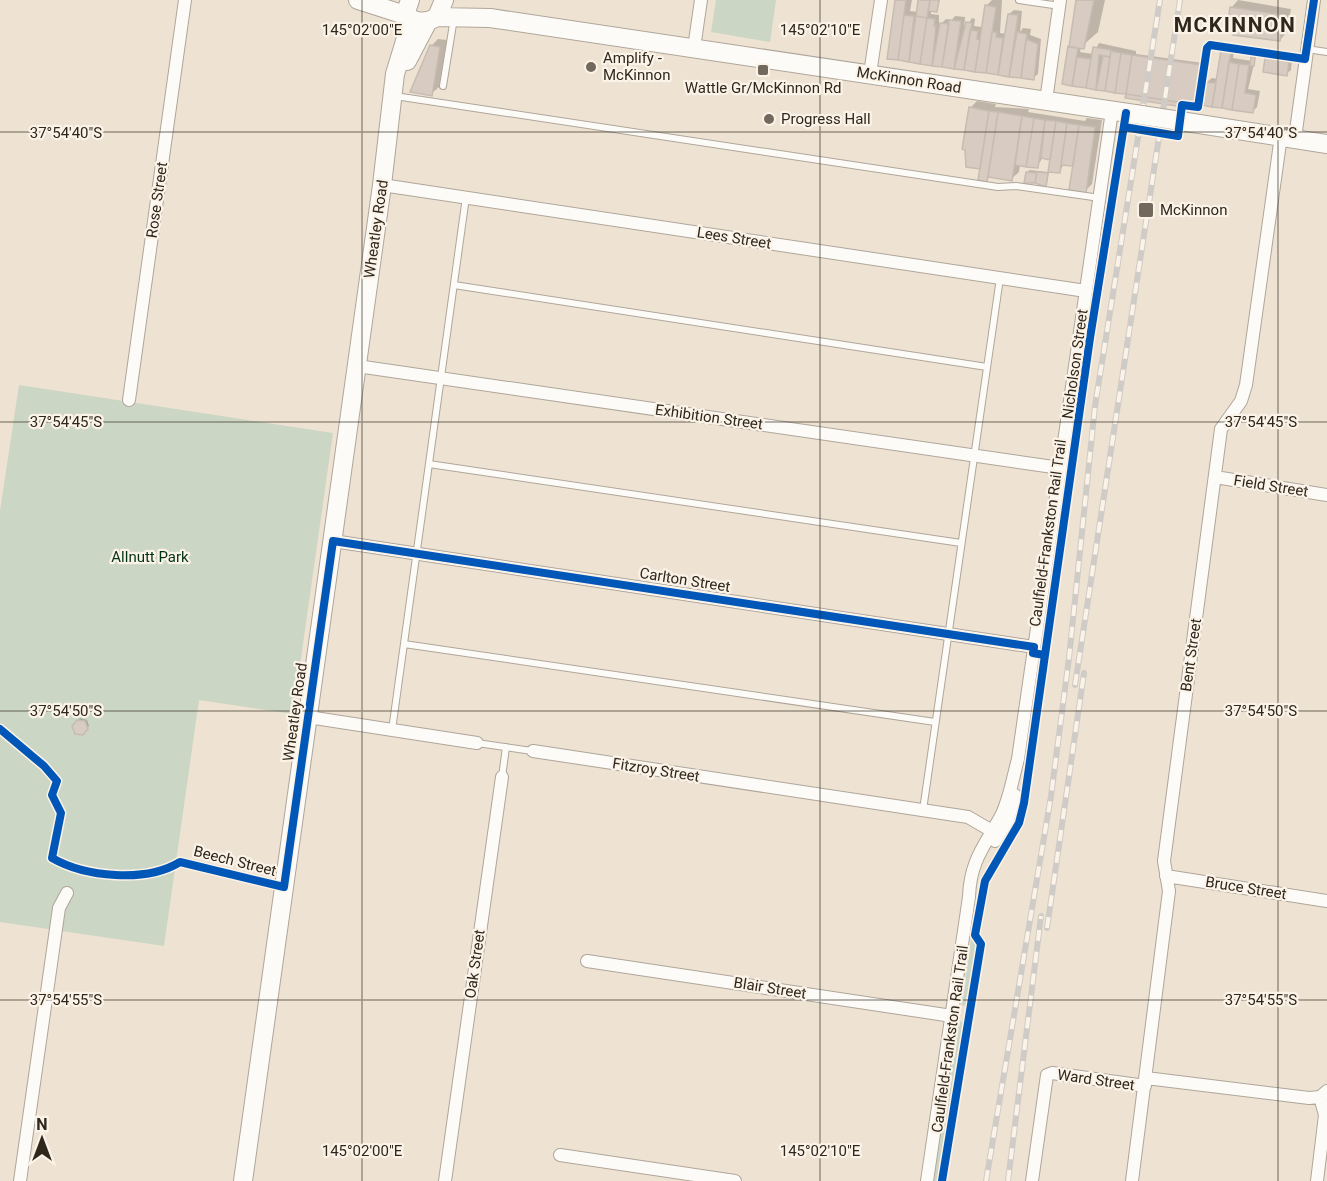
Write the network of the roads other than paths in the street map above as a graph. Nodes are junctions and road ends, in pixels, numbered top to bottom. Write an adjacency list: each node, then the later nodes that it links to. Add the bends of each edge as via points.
1 (185, 0): 29 (street, Rose Street)
2 (358, 0): 8 (street)
3 (701, 0): 10 (street)
4 (881, 0): 13 (street)
5 (1019, 0): 7 (lane)
6 (1314, 0): 11 (street, Bent Street)
7 (1060, 3): 16 (street)
8 (408, 8): 9 (street, McKinnon Road); 15 (street, Wheatley Road)
9 (442, 11): 10 (street, McKinnon Road); 14 (lane); 15 (street, Wheatley Road, via 401,74)
10 (694, 48): 13 (street, McKinnon Road)
11 (1307, 49): 12 (lane); 18 (street, Bent Street)
12 (1327, 52)
13 (870, 74): 16 (street, McKinnon Road)
14 (443, 86)
15 (394, 96): 20 (street, Wheatley Road); 22 (lane, via 998,187)
16 (1046, 101): 17 (street, McKinnon Road)
17 (1112, 111): 18 (street, McKinnon Road, bridge); 22 (street, Nicholson Street)
18 (1288, 137): 19 (street, McKinnon Road); 33 (street, Bent Street, via 1246,385 1241,401 1223,424)
19 (1327, 144)
20 (382, 185): 21 (street, Lees Street); 26 (street, Wheatley Road)
21 (466, 197): 23 (street, Lees Street); 24 (lane)
22 (1100, 198): 25 (street, Nicholson Street)
23 (1000, 278): 25 (street, Lees Street); 27 (lane)
24 (454, 285): 27 (lane); 28 (lane)
25 (1086, 291): 32 (street, Nicholson Street)
26 (357, 366): 28 (street, Exhibition Street); 35 (street, Wheatley Road)
27 (987, 367): 30 (lane)
28 (441, 378): 30 (street, Exhibition Street); 31 (lane)
29 (129, 400)
30 (974, 456): 32 (street, Exhibition Street); 36 (lane)
31 (429, 464): 36 (lane); 37 (lane)
32 (1060, 468): 40 (street, Nicholson Street)
33 (1215, 477): 34 (street, Field Street); 51 (street, Bent Street, via 1164,861)
34 (1327, 495)
35 (333, 541): 37 (street, Carlton Street); 41 (street, Wheatley Road)
36 (962, 543): 38 (lane)
37 (417, 554): 38 (street, Carlton Street); 39 (lane)
38 (948, 633): 40 (street, Carlton Street); 42 (lane)
39 (404, 644): 42 (lane); 43 (lane)
40 (1034, 646): 49 (street, Nicholson Street, via 1014,804 1008,820)
41 (308, 717): 43 (street, Fitzroy Street); 52 (street, Wheatley Road)
42 (935, 722): 48 (lane)
43 (392, 730): 44 (street, Fitzroy Street)
44 (477, 743): 45 (lane, Fitzroy Street)
45 (506, 747): 46 (lane, Fitzroy Street); 47 (lane, Oak Street)
46 (533, 751): 48 (street, Fitzroy Street)
47 (502, 777): 62 (street, Oak Street)
48 (923, 810): 49 (street, Fitzroy Street, via 968,817)
49 (995, 832): 56 (street, Nicholson Street, via 969,897)
50 (180, 862): 52 (lane, Beech Street)
51 (1166, 876): 54 (street, Bruce Street); 57 (street, Bent Street, via 1170,891)
52 (284, 887): 61 (street, Wheatley Road)
53 (67, 893): 60 (street, via 59,908)
54 (1327, 901)
55 (587, 961): 56 (street, Blair Street)
56 (952, 1016): 64 (street, Nicholson Street)
57 (1145, 1082): 58 (street, Ward Street, via 1309,1098); 65 (street, Ward Street, via 1047,1075); 66 (street, Bent Street)
58 (1324, 1094): 67 (street)
59 (560, 1155): 63 (street)
60 (20, 1181)
61 (243, 1181)
62 (445, 1181)
63 (735, 1181)
64 (927, 1181)
65 (1032, 1181)
66 (1132, 1181)
67 (1317, 1181)

